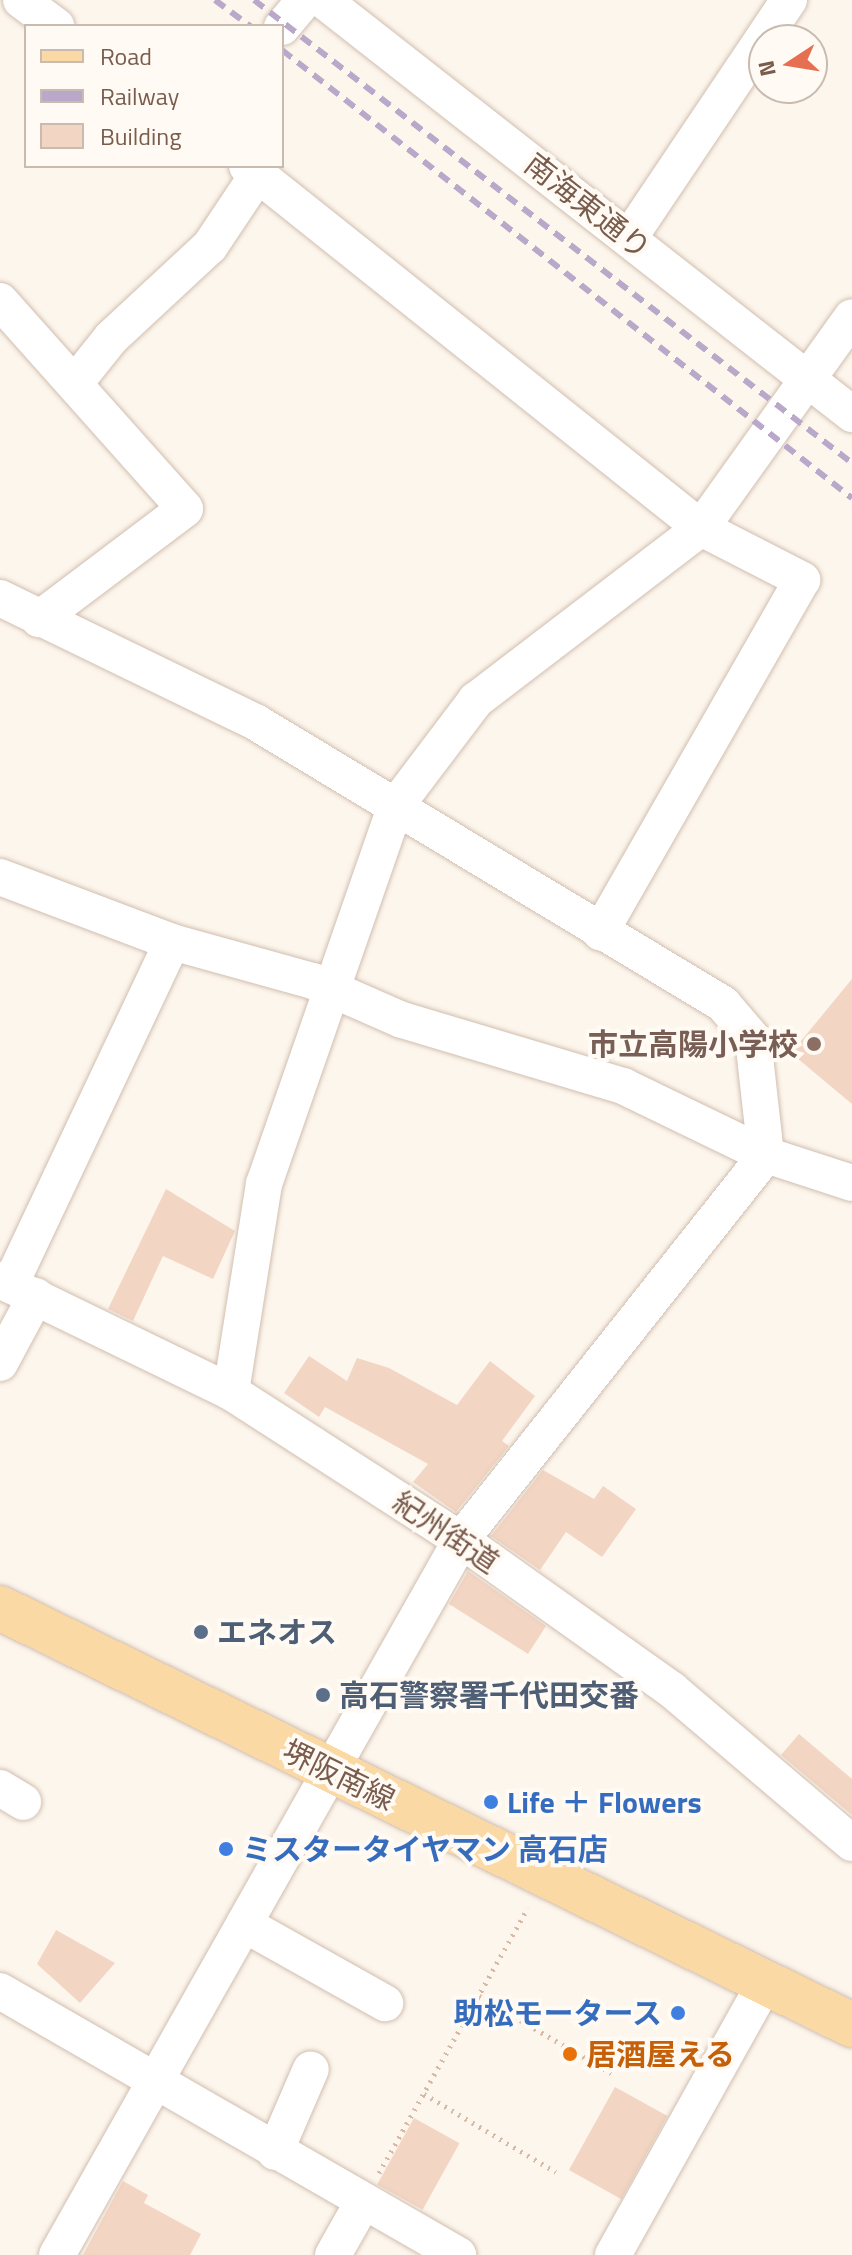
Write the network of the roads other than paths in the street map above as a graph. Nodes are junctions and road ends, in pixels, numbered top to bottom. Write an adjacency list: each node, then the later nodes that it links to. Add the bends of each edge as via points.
1 (21, 0): 5 (street)
2 (305, 0): 6 (street)
3 (323, 0): 8 (street, 南海東通り)
4 (789, 0): 8 (street)
5 (53, 24)
6 (284, 25)
7 (252, 170): 12 (street, via 210,246 111,338); 14 (street)
8 (629, 238): 11 (street, 南海東通り)
9 (0, 301): 12 (street)
10 (852, 317): 11 (street)
11 (809, 381): 13 (street, 南海東通り); 14 (street)
12 (75, 383): 16 (street, via 185,509)
13 (852, 414)
14 (701, 528): 17 (street, via 476,700); 19 (street, via 802,580)
15 (0, 598): 16 (street)
16 (39, 619): 17 (street, via 257,723)
17 (395, 807): 19 (street); 21 (street)
18 (0, 877): 20 (street)
19 (600, 932): 22 (street, via 723,1004 753,1039)
20 (172, 942): 21 (street, via 313,981); 24 (street)
21 (334, 993): 22 (street, via 402,1020 623,1086); 26 (street, via 264,1184)
22 (766, 1155): 23 (street); 27 (street)
23 (852, 1183)
24 (15, 1287): 25 (street); 26 (street, 紀州街道)
25 (0, 1363)
26 (231, 1392): 27 (street, 紀州街道)
27 (461, 1540): 29 (street); 30 (street, 紀州街道, via 672,1690)
28 (0, 1608): 29 (main road, 堺阪南線)
29 (326, 1769): 31 (street); 32 (main road, 堺阪南線)
30 (852, 1843)
31 (244, 1924): 34 (street); 37 (street)
32 (765, 1983): 35 (main road, 堺阪南線); 43 (street)
33 (0, 1991): 37 (street)
34 (385, 2003)
35 (852, 2025)
36 (311, 2069): 38 (street)
37 (157, 2086): 38 (street); 40 (street)
38 (275, 2152): 39 (street)
39 (363, 2202): 41 (street); 42 (street)
40 (57, 2255)
41 (333, 2255)
42 (458, 2255)
43 (613, 2255)

